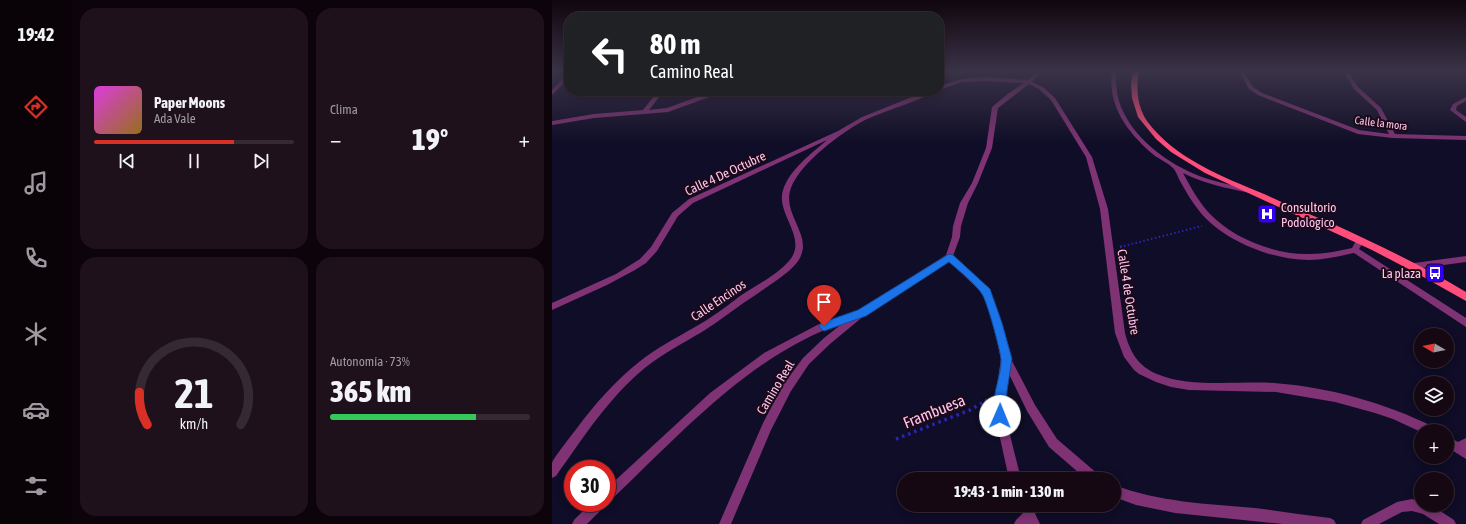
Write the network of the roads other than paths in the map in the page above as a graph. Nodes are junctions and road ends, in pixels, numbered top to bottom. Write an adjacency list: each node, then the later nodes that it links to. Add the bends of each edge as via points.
1 (1009, 95): 21 (street, via 995,107 989,148 964,203)
2 (1049, 95): 29 (street, Calle 4 de Octubre, via 1089,157 1104,209 1120,333 1132,362 1142,371 1173,384 1276,388 1306,392 1385,412)
3 (1115, 95): 17 (street, via 1126,123 1146,144)
4 (1135, 95): 18 (main road, via 1144,122 1160,139 1196,165)
5 (1264, 95): 15 (street, Calle la mora, via 1358,132)
6 (1365, 95): 15 (street, via 1376,104)
7 (657, 96): 11 (street)
8 (703, 96): 11 (street, via 672,109)
9 (919, 96): 14 (street, Calle 4 De Octubre, via 878,112)
10 (1466, 99): 12 (street, via 1455,105 1453,110)
11 (645, 112): 13 (street, via 594,116)
12 (1466, 120)
13 (552, 123)
14 (840, 132): 25 (street, Calle 4 De Octubre, via 692,201 672,218 651,253 640,263); 32 (street, Calle Encinos, via 796,173 786,190 785,205 800,242 799,252 792,263 707,324 642,365 617,388)
15 (1393, 136): 16 (street, Calle la mora)
16 (1466, 138)
17 (1176, 167): 18 (street, via 1204,180); 20 (street, via 1192,196 1214,222 1246,242 1289,256 1333,256)
18 (1251, 191): 19 (main road)
19 (1360, 241): 20 (street); 23 (main road)
20 (1355, 250): 27 (street)
21 (949, 257): 26 (street, Camino Real); 28 (street, via 986,292)
22 (1466, 260): 23 (street)
23 (1414, 266): 24 (main road)
24 (1466, 296)
25 (552, 307)
26 (862, 313): 35 (street, via 824,326 767,356 714,396); 40 (street, Camino Real, via 806,361 787,388 767,427)
27 (1466, 324)
28 (1006, 359): 33 (street, via 1000,416); 34 (street, via 1031,408 1053,442)
29 (1414, 424)
30 (1454, 444): 31 (street)
31 (1464, 448)
32 (552, 472)
33 (1013, 472)
34 (1087, 472)
35 (616, 488)
36 (1121, 494): 42 (street, via 1175,507 1261,514)
37 (591, 512): 39 (street)
38 (1030, 515): 41 (street)
39 (578, 524)
40 (725, 524)
41 (1020, 524)
42 (1330, 524)
43 (1367, 524): 44 (street, via 1401,506 1412,505)
44 (1450, 524)

